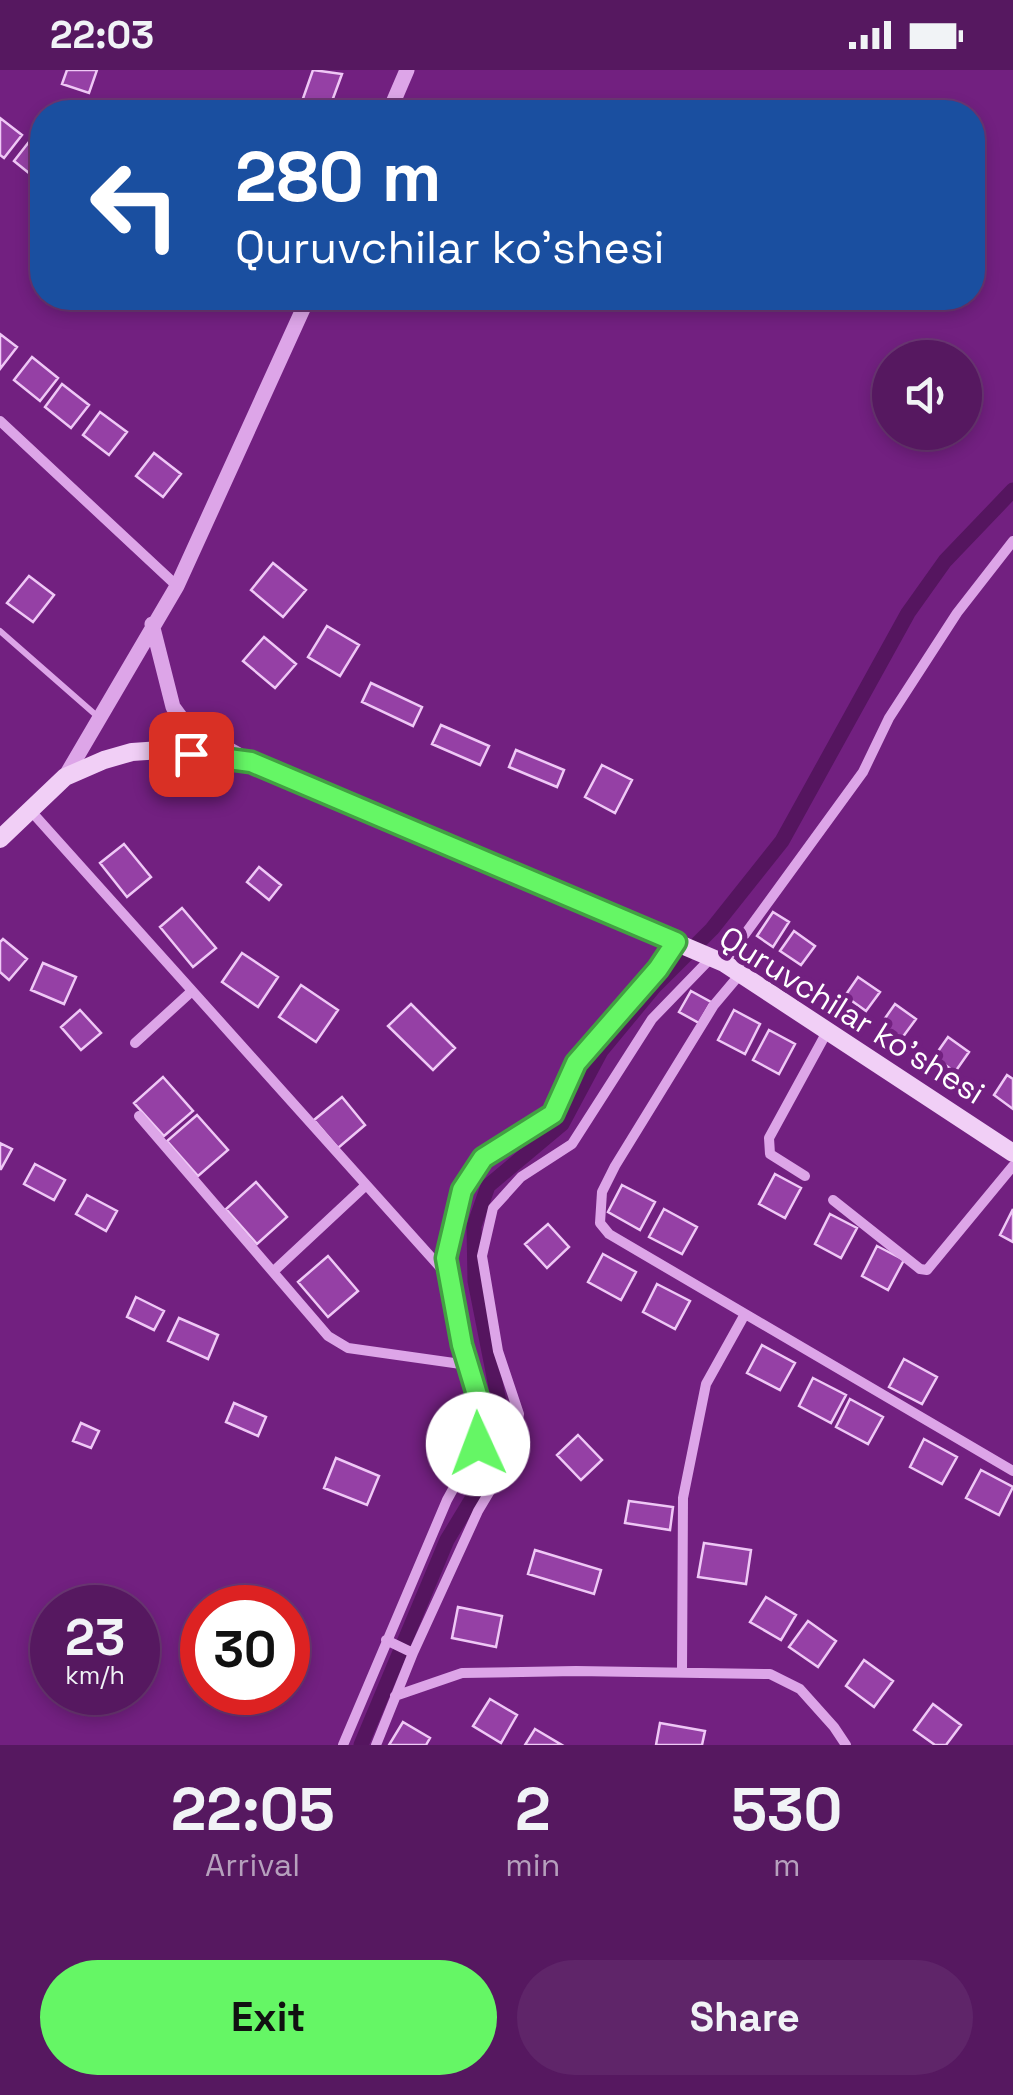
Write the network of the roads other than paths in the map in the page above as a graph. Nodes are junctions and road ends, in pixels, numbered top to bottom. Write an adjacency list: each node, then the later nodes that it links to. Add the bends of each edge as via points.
1 (407, 70): 2 (street)
2 (394, 100)
3 (303, 310): 6 (street)
4 (0, 421): 6 (street)
5 (1013, 541): 15 (street, via 957,613 889,718 863,772)
6 (177, 586): 7 (street)
7 (152, 624): 9 (street); 10 (street, via 166,687 187,726)
8 (0, 631): 9 (lane)
9 (99, 717): 11 (street)
10 (251, 762): 11 (main road, Quruvchilar ko'shesi, via 132,752); 14 (main road, Quruvchilar ko'shesi)
11 (65, 777): 12 (main road, Quruvchilar ko'shesi)
12 (30, 810): 13 (main road, Quruvchilar ko'shesi); 16 (street)
13 (0, 839)
14 (681, 945): 15 (main road, Quruvchilar ko'shesi); 26 (street, via 576,1063 553,1114 483,1158 462,1190 446,1258)
15 (720, 962): 17 (main road, Quruvchilar ko'shesi); 27 (street, via 714,1004 615,1166 598,1213 609,1234); 31 (street, via 652,1019 572,1144 521,1177 493,1208 482,1256 498,1350 519,1414 512,1454)
16 (192, 991): 18 (street); 23 (street)
17 (828, 1030): 20 (main road, Quruvchilar ko'shesi); 22 (street, via 769,1138 770,1154)
18 (134, 1043)
19 (139, 1116): 25 (street)
20 (1013, 1153)
21 (1013, 1166): 24 (street, via 927,1270)
22 (805, 1176)
23 (365, 1186): 25 (street); 26 (street)
24 (832, 1200)
25 (275, 1270): 28 (street, via 328,1336 348,1348)
26 (449, 1277): 28 (street)
27 (745, 1314): 29 (street); 32 (street, via 706,1384 684,1498)
28 (468, 1365): 30 (street, via 478,1398 478,1444 447,1500)
29 (1013, 1470)
30 (390, 1642): 31 (street); 34 (street)
31 (411, 1651): 33 (street)
32 (682, 1672): 33 (street, via 462,1673); 36 (street, via 770,1674 800,1689)
33 (396, 1696): 35 (street)
34 (342, 1745)
35 (376, 1745)
36 (846, 1745)

